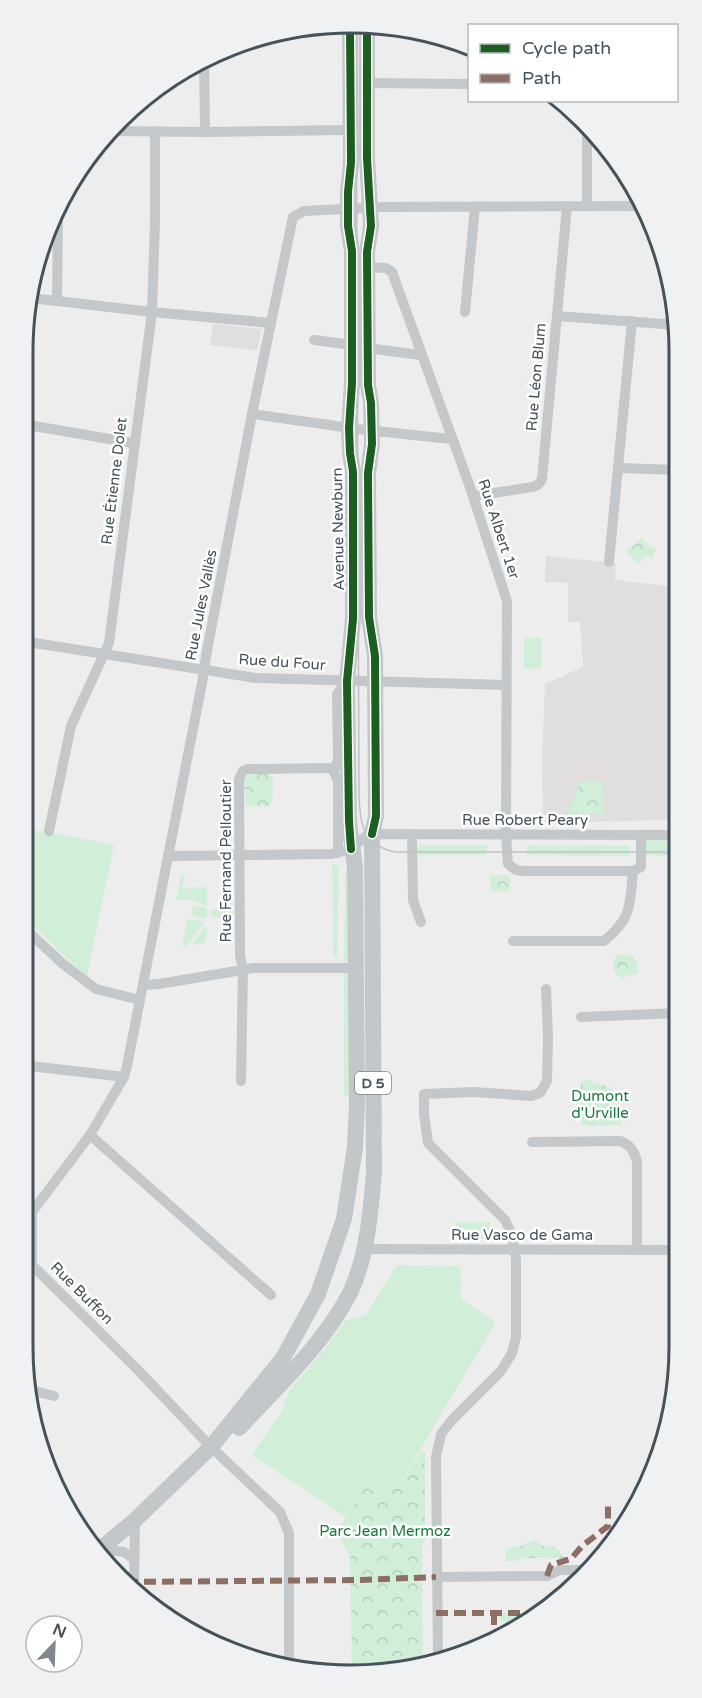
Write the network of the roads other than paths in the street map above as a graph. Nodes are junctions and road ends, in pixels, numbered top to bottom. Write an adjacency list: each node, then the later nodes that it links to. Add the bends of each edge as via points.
1 (350, 33): 6 (main road, D 5)
2 (367, 34): 4 (main road, D 5)
3 (204, 69): 9 (street)
4 (367, 84): 5 (street); 15 (main road, D 5)
5 (468, 84)
6 (351, 130): 9 (street); 16 (main road, D 5)
7 (121, 131): 8 (street)
8 (155, 131): 9 (street); 21 (street, Rue Étienne Dolet)
9 (205, 132)
10 (587, 138): 11 (street)
11 (586, 205): 12 (street, Rue Jules Vallès); 13 (street, Rue Jules Vallès)
12 (567, 206): 14 (street, Rue Jules Vallès); 23 (street, Rue Léon Blum)
13 (634, 206)
14 (475, 207): 15 (street, Rue Jules Vallès); 22 (street)
15 (371, 208): 16 (street, Rue Jules Vallès); 18 (main road, Avenue Newburn / D 5)
16 (348, 209): 25 (street, Rue Jules Vallès, via 304,211 293,217); 28 (main road, Avenue Newburn / D 5)
17 (58, 227): 20 (street)
18 (367, 267): 28 (main road, Avenue Newburn / D 5); 29 (street, Rue Albert 1er, via 392,272)
19 (38, 299): 20 (street)
20 (57, 301): 21 (street)
21 (152, 312): 25 (street); 35 (street, Rue Étienne Dolet)
22 (465, 312)
23 (557, 316): 24 (street); 38 (street, Rue Léon Blum, via 542,479 533,487)
24 (632, 321): 26 (street); 36 (street)
25 (271, 323): 30 (street, Rue Jules Vallès)
26 (667, 324)
27 (314, 340): 28 (street)
28 (360, 346): 29 (street); 32 (main road, Avenue Newburn / D 5, via 352,383); 33 (main road, Avenue Newburn / D 5)
29 (421, 355): 34 (street, Rue Albert 1er)
30 (252, 414): 32 (street); 42 (street, Rue Jules Vallès)
31 (33, 426): 35 (street)
32 (349, 428): 33 (street); 43 (main road, Avenue Newburn / D 5, via 353,472 353,620)
33 (371, 431): 34 (street); 44 (main road, Avenue Newburn / D 5, via 369,617)
34 (451, 439): 38 (street, Rue Albert 1er)
35 (134, 443): 41 (street, Rue Étienne Dolet)
36 (619, 468): 37 (street); 39 (street)
37 (669, 470)
38 (473, 496): 45 (street, Rue Albert 1er, via 507,601)
39 (609, 562)
40 (33, 643): 41 (street, Rue du Four)
41 (105, 654): 42 (street, Rue du Four); 47 (street, Rue Étienne Dolet, via 71,726)
42 (204, 669): 43 (street, Rue du Four, via 256,678); 55 (street, Rue Jules Vallès)
43 (347, 681): 44 (street, Rue du Four); 46 (street, via 338,693 338,761); 53 (main road, Avenue Newburn / D 5, via 349,821)
44 (376, 682): 45 (street, Rue du Four); 48 (main road, Avenue Newburn / D 5, via 376,816)
45 (506, 685): 50 (street, Rue Albert 1er)
46 (332, 770): 53 (street, via 339,780); 54 (street, Rue Fernand Pelloutier, via 243,771 239,783)
47 (49, 831)
48 (372, 834): 49 (street, Rue Robert Peary); 53 (street); 73 (main road, Avenue Newburn / D 5, via 374,1171)
49 (412, 835): 50 (street, Rue Robert Peary); 57 (street, via 413,900)
50 (506, 835): 52 (street, Rue Robert Peary); 56 (street, Rue Albert 1er, via 508,864 516,870)
51 (669, 835): 52 (street, Rue Robert Peary)
52 (641, 836): 56 (street, via 641,867)
53 (344, 851): 54 (street); 60 (main road, Avenue Newburn / D 5, via 355,868)
54 (240, 855): 55 (street); 61 (street, Rue Fernand Pelloutier)
55 (168, 856): 62 (street, Rue Jules Vallès)
56 (633, 871): 59 (street, via 629,911 604,941)
57 (421, 922)
58 (33, 934): 64 (street, via 96,989)
59 (513, 941)
60 (355, 968): 61 (street); 81 (main road, Avenue Newburn / D 5, via 355,1147 344,1219 318,1294 283,1358)
61 (243, 969): 62 (street); 69 (street, Rue Fernand Pelloutier)
62 (143, 985): 64 (street, Rue Jules Vallès)
63 (546, 989): 76 (street, via 547,1081 540,1093 424,1094 428,1143 505,1220)
64 (140, 1000): 68 (street, Rue Jules Vallès)
65 (669, 1013): 66 (street)
66 (581, 1017)
67 (33, 1066): 68 (street)
68 (123, 1077): 70 (street, Rue Buffon)
69 (241, 1082)
70 (90, 1135): 72 (street, Rue Buffon); 78 (street)
71 (532, 1142): 74 (street, via 628,1144 637,1162)
72 (33, 1211)
73 (364, 1249): 76 (street, Rue Vasco de Gama); 81 (main road, D 5, via 350,1292 319,1340 232,1435)
74 (637, 1250): 75 (street, Rue Vasco de Gama); 76 (street, Rue Vasco de Gama)
75 (669, 1250)
76 (515, 1251): 87 (street, via 516,1337 512,1353 501,1371 441,1434 436,1457)
77 (33, 1266): 81 (street, Rue Buffon)
78 (271, 1295)
79 (36, 1392): 80 (street)
80 (54, 1396)
81 (211, 1447): 82 (main road, D 5); 90 (street, Rue Buffon, via 280,1512 289,1533)
82 (135, 1520): 83 (main road, D 5); 85 (street)
83 (106, 1550)
84 (109, 1553): 85 (street, via 124,1552)
85 (134, 1559): 88 (street)
86 (578, 1570): 87 (street, via 560,1570 547,1576)
87 (436, 1577): 89 (street)
88 (134, 1579)
89 (438, 1653)
90 (289, 1659)

